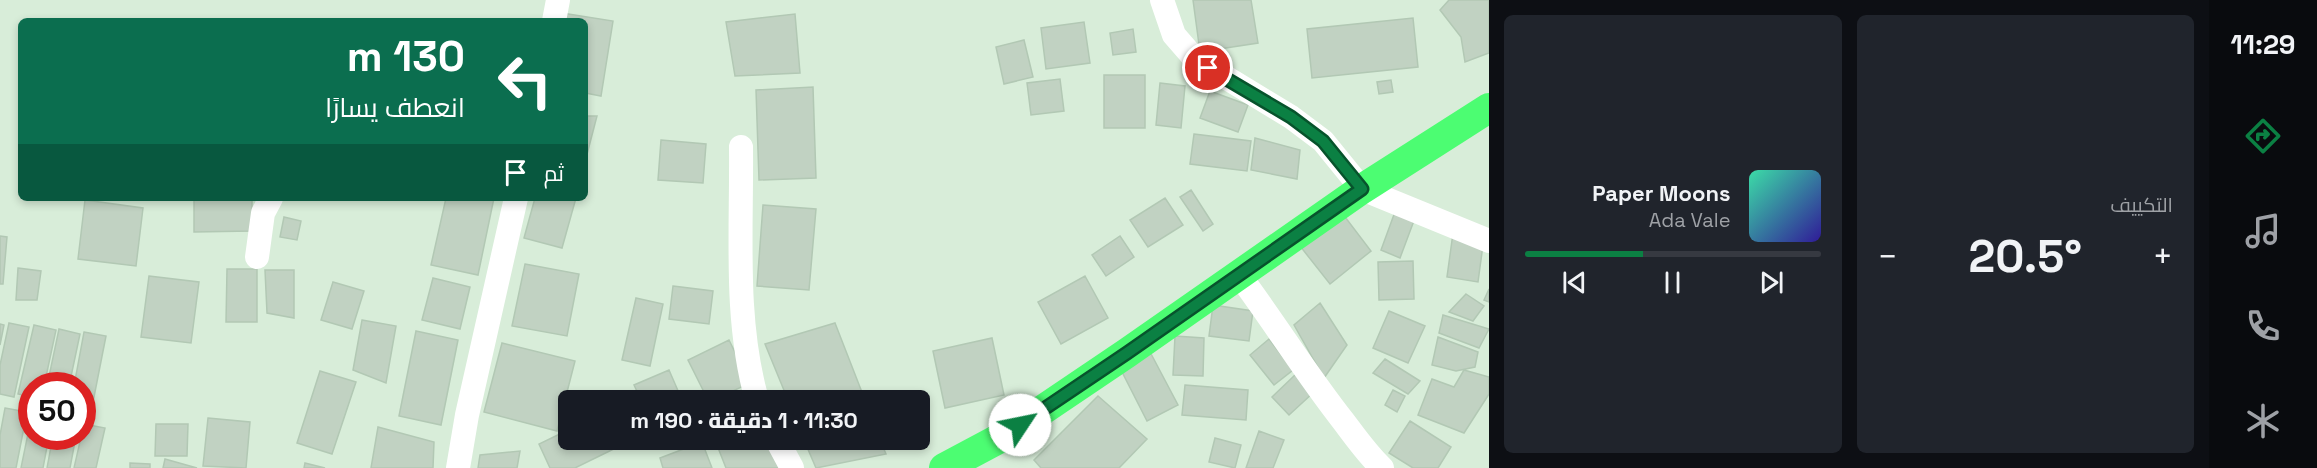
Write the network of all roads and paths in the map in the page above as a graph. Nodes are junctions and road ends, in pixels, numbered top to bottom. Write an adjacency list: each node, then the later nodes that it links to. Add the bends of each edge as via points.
1 (558, 0): 3 (street)
2 (1161, 0): 6 (street, via 1174,35 1194,58 1323,141)
3 (555, 18)
4 (1489, 108): 6 (main road)
5 (741, 147): 12 (street, via 742,312)
6 (1362, 189): 9 (street); 11 (main road)
7 (269, 201): 10 (street, via 263,213)
8 (515, 201): 14 (street)
9 (1489, 241)
10 (257, 257)
11 (1239, 275): 16 (main road, via 1004,436); 17 (street, via 1333,409)
12 (754, 390)
13 (782, 450): 15 (street)
14 (458, 468)
15 (792, 468)
16 (944, 468)
17 (1382, 468)

